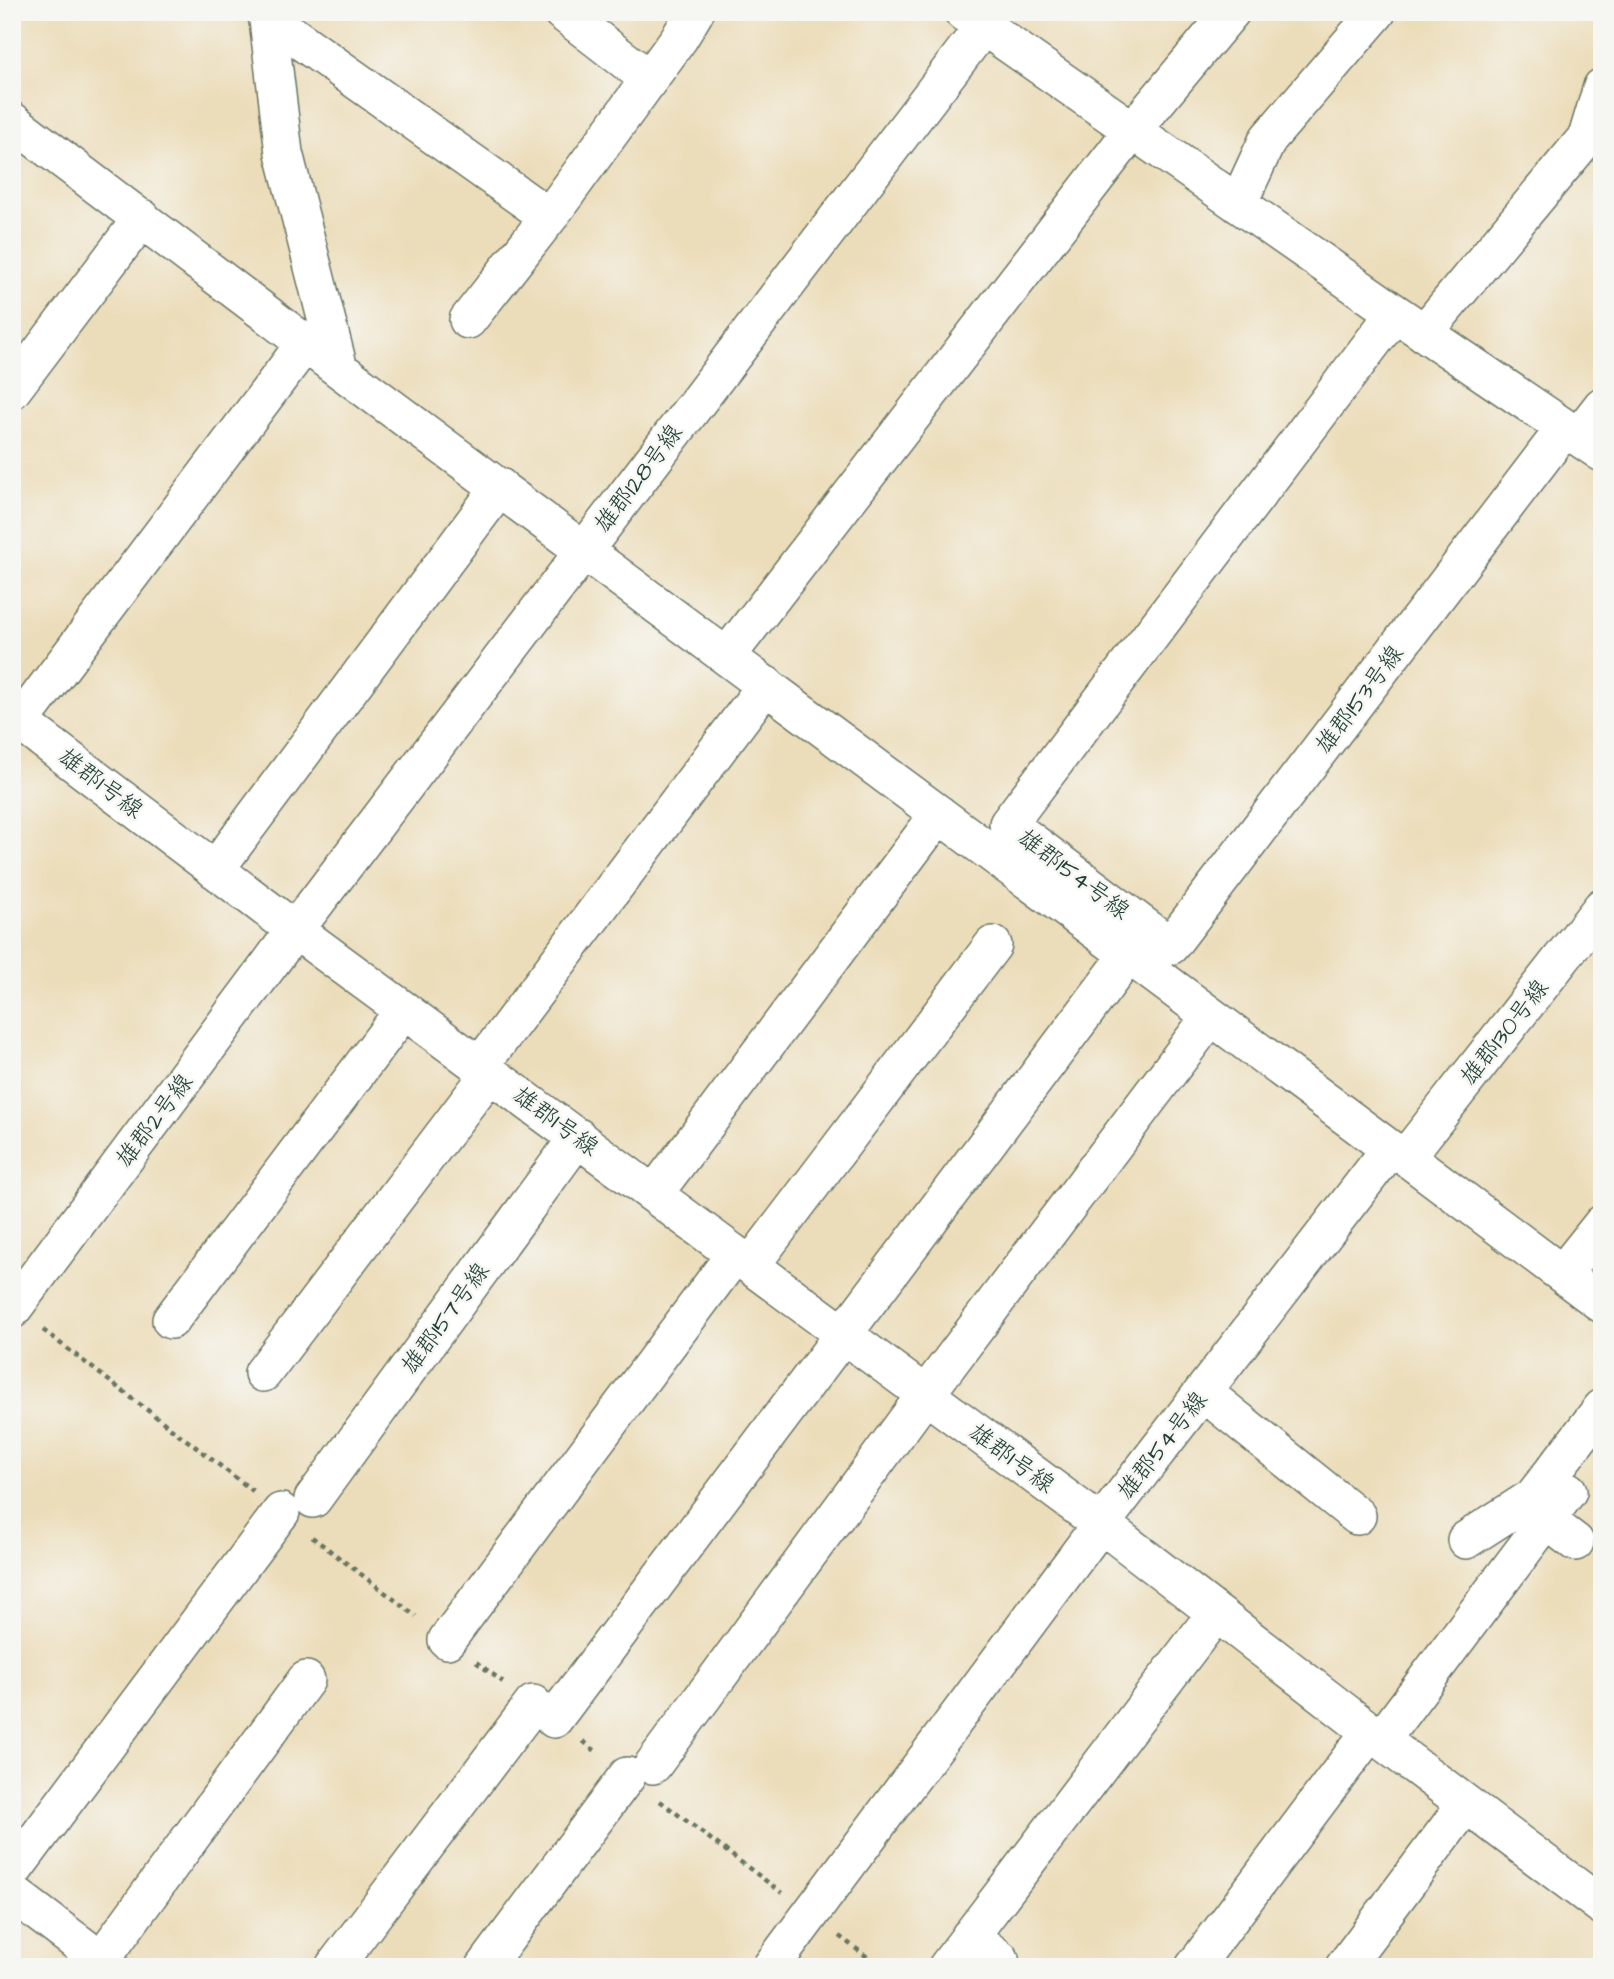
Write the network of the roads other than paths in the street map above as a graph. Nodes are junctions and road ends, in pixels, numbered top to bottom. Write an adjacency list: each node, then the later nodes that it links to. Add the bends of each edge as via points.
1 (562, 12): 7 (street)
2 (695, 12): 7 (street)
3 (1231, 12): 10 (street)
4 (1377, 12): 11 (street, via 1268,139)
5 (267, 15): 12 (street); 18 (street, via 284,153)
6 (973, 20): 10 (street); 23 (street, 雄郡128号線)
7 (649, 79): 12 (street)
8 (1602, 87): 16 (street, via 1587,137)
9 (12, 121): 13 (street)
10 (1132, 131): 11 (street); 24 (street)
11 (1238, 204): 14 (street)
12 (549, 217): 15 (street)
13 (142, 218): 17 (street); 19 (street)
14 (1395, 313): 16 (street); 31 (street, 雄郡154号線, via 1008,824)
15 (468, 320)
16 (1424, 333): 21 (street)
17 (306, 342): 18 (street); 26 (street)
18 (339, 369): 22 (street)
19 (12, 390)
20 (1602, 406): 21 (street)
21 (1582, 440): 31 (street, 雄郡153号線, via 1170,946)
22 (500, 487): 23 (street); 28 (street)
23 (583, 550): 24 (street); 30 (street, 雄郡128号線)
24 (727, 656): 25 (street)
25 (766, 685): 27 (street); 35 (street)
26 (16, 719): 28 (street, 雄郡1号線)
27 (939, 814): 31 (street); 38 (street)
28 (215, 870): 30 (street, 雄郡1号線)
29 (1602, 906): 37 (street, 雄郡130号線)
30 (295, 930): 33 (street, 雄郡1号線); 43 (street, 雄郡2号線)
31 (1138, 942): 34 (street); 45 (street, 雄郡154号線)
32 (993, 945): 40 (street)
33 (404, 1010): 35 (street, 雄郡1号線); 44 (street)
34 (1211, 1016): 37 (street); 48 (street)
35 (485, 1069): 36 (street, 雄郡1号線); 46 (street)
36 (578, 1137): 38 (street, 雄郡1号線); 61 (street, 雄郡157号線)
37 (1398, 1153): 41 (street); 47 (street, 雄郡54号線)
38 (654, 1194): 40 (street, 雄郡1号線)
39 (1602, 1224): 41 (street)
40 (743, 1259): 45 (street, 雄郡1号線); 57 (street)
41 (1562, 1274): 42 (street)
42 (1602, 1304)
43 (12, 1310)
44 (171, 1320)
45 (842, 1333): 48 (street, 雄郡1号線); 68 (street, 雄郡154号線, via 544,1712)
46 (263, 1373)
47 (1203, 1392): 51 (street); 53 (street, 雄郡54号線)
48 (926, 1394): 53 (street, 雄郡1号線); 69 (street)
49 (1602, 1408): 54 (street, via 1533,1497)
50 (1568, 1491): 52 (street)
51 (1357, 1516)
52 (1546, 1520): 55 (street); 59 (street)
53 (1101, 1524): 56 (street, 雄郡1号線); 70 (street, 雄郡54号線)
54 (1466, 1539)
55 (1575, 1542)
56 (1216, 1613): 59 (street, 雄郡1号線); 64 (street)
57 (447, 1640)
58 (306, 1680): 66 (street)
59 (1376, 1736): 60 (street, 雄郡1号線); 72 (street)
60 (1466, 1804): 63 (street, 雄郡1号線); 67 (street)
61 (12, 1872)
62 (12, 1893): 66 (street)
63 (1602, 1906)
64 (970, 1937): 65 (street); 71 (street)
65 (1000, 1959)
66 (105, 1963)
67 (1352, 1964)
68 (334, 1967)
69 (485, 1967)
70 (771, 1967)
71 (947, 1967)
72 (1194, 1967)

